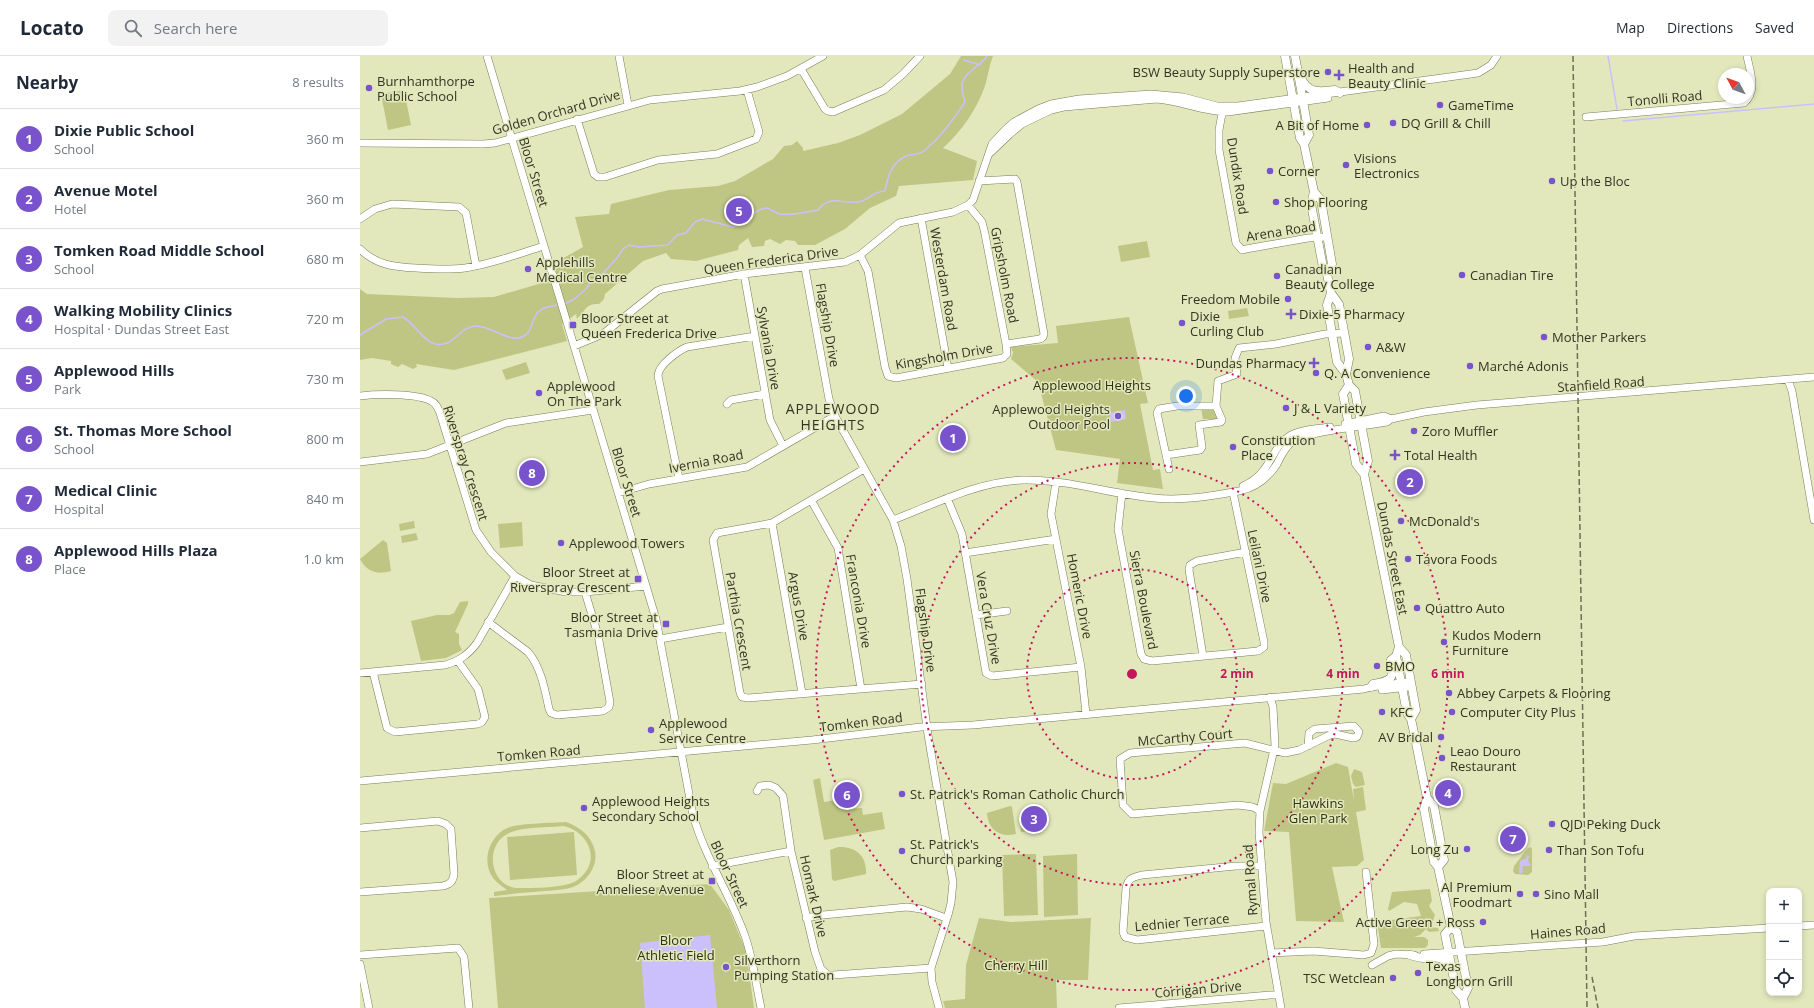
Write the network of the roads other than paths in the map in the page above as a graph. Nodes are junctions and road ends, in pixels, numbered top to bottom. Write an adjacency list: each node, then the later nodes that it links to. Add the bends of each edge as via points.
1 (487, 56): 19 (street, Bloor Street)
2 (619, 56): 15 (street)
3 (822, 56): 10 (street, Golden Orchard Drive)
4 (920, 56): 10 (street, via 884,90 833,112 825,109)
5 (1285, 56): 14 (main road, Dundas Street East)
6 (1295, 56): 9 (main road, Dundas Street East)
7 (1497, 56): 12 (street, via 1491,65 1478,73)
8 (1747, 56): 17 (street, Tonolli Road, via 1753,86 1744,103)
9 (1297, 67): 12 (main road, via 1303,82 1311,89 1319,92); 13 (main road, Dundas Street East)
10 (801, 69): 11 (street, Golden Orchard Drive)
11 (747, 90): 15 (street, Golden Orchard Drive, via 659,98); 18 (street, via 759,132 756,139 717,154 658,160 604,177 594,174)
12 (1343, 92): 13 (street, via 1341,95)
13 (1303, 100): 14 (street); 21 (main road, Dundas Street East, via 1309,135)
14 (1293, 101): 16 (street, via 1238,112); 21 (main road, Dundas Street East, via 1300,138)
15 (628, 105): 18 (street, Golden Orchard Drive)
16 (1222, 109): 22 (street, via 1157,99 1064,107 1040,114 1022,124 989,155); 30 (street, Dundix Road, via 1219,150)
17 (1586, 117)
18 (577, 119): 19 (street, Golden Orchard Drive)
19 (512, 138): 20 (street, Golden Orchard Drive, via 483,144); 29 (street, Bloor Street)
20 (360, 143)
21 (1304, 144): 23 (main road, Dundas Street East)
22 (979, 181): 24 (street, via 973,200); 41 (street, via 1015,179 1017,182 1044,334 1040,339)
23 (1314, 192): 27 (main road, Dundas Street East, via 1321,200); 28 (main road, Dundas Street East, via 1311,204)
24 (968, 204): 25 (street, Queen Frederica Drive, via 953,212); 41 (street, Gripsholm Road, via 980,219 985,234)
25 (921, 218): 32 (street, Queen Frederica Drive, via 904,221 895,226); 44 (street, Westerdam Road)
26 (360, 219): 33 (street, via 375,209 392,204 459,207 466,213)
27 (1327, 236): 28 (street, Arena Road); 36 (main road, Dundas Street East, via 1332,264)
28 (1317, 237): 30 (street, Arena Road); 36 (main road, Dundas Street East, via 1323,267)
29 (544, 246): 33 (street); 42 (street, Bloor Street)
30 (1239, 248)
31 (360, 249): 33 (street, via 372,259 395,267 448,269)
32 (860, 255): 34 (street, Queen Frederica Drive, via 840,263); 44 (street, Kingsholm Drive, via 868,271 888,376 896,378)
33 (476, 266)
34 (805, 268): 35 (street, Queen Frederica Drive); 54 (street, Flagship Drive)
35 (744, 274): 40 (street, Sylvania Drive); 42 (street, Queen Frederica Drive, via 657,291 603,334)
36 (1327, 274): 37 (main road, Dundas Street East)
37 (1331, 293): 38 (main road, Dundas Street East, via 1339,304); 39 (main road, Dundas Street East, via 1327,305)
38 (1344, 333): 39 (street); 45 (main road, Dundas Street East, via 1349,359)
39 (1332, 334): 45 (main road, Dundas Street East, via 1337,362); 52 (street, via 1239,348 1234,358 1236,374 1218,381)
40 (755, 336): 49 (street, Sylvania Drive); 64 (street, via 687,347 660,368 658,376)
41 (1006, 344): 43 (street, Gripsholm Road)
42 (574, 346): 53 (street, Bloor Street)
43 (1007, 354): 44 (street, Kingsholm Drive, via 1003,358)
44 (948, 368)
45 (1346, 374): 48 (main road, Dundas Street East)
46 (1814, 378): 47 (street, Stanfield Road)
47 (1788, 380): 55 (street, Stanfield Road, via 1477,405 1424,412 1387,422); 72 (street)
48 (1349, 385): 55 (main road, Dundas Street East, via 1355,391); 56 (main road, Dundas Street East, via 1343,394)
49 (765, 394): 51 (street, via 732,400); 58 (street, Sylvania Drive, via 770,420)
50 (360, 396): 57 (street, Riverspray Crescent, via 392,394 432,401 440,413)
51 (727, 404)
52 (1216, 406): 59 (street, via 1222,420 1199,427 1202,449); 59 (street, via 1177,406 1159,409 1157,413)
53 (593, 410): 57 (street, via 506,423); 67 (street, Bloor Street)
54 (834, 416): 58 (street, Ivernia Road); 61 (street, Flagship Drive)
55 (1361, 424): 56 (street, Stanfield Road); 63 (main road, Dundas Street East, via 1368,461)
56 (1349, 426): 63 (main road, Dundas Street East, via 1356,464); 66 (street, Stanfield Road, via 1298,432 1290,436 1257,478)
57 (449, 446): 60 (street, via 427,454); 77 (street, Riverspray Crescent, via 476,530 491,552)
58 (783, 446): 64 (street, Ivernia Road, via 747,467)
59 (1166, 455): 62 (street)
60 (360, 462)
61 (864, 469): 70 (street, Parthia Crescent); 71 (street, Flagship Drive)
62 (1169, 469)
63 (1364, 474): 86 (main road, Dundas Street East)
64 (679, 479): 67 (street, Ivernia Road)
65 (1056, 482): 68 (street); 69 (street, via 1003,482); 74 (street, Homeric Drive, via 1051,510)
66 (1233, 492): 68 (street, via 1178,499); 75 (street, Leilani Drive)
67 (618, 493): 78 (street, Bloor Street)
68 (1122, 493): 87 (street, Sierra Boulevard, via 1118,529 1144,658 1152,661)
69 (947, 498): 71 (street); 76 (street, Vera Cruz Drive, via 959,526)
70 (811, 500): 73 (street, Parthia Crescent); 97 (street, Franconia Drive, via 838,548)
71 (892, 520): 93 (street, Flagship Drive, via 901,546)
72 (1814, 520)
73 (772, 523): 83 (street, Parthia Crescent, via 714,535); 98 (street, Argus Drive)
74 (1056, 539): 76 (street); 90 (street, Homeric Drive)
75 (1246, 552): 85 (street, Leilani Drive); 87 (street, via 1197,561 1190,565)
76 (965, 553): 81 (street, Vera Cruz Drive)
77 (515, 576): 79 (street, Riverspray Crescent, via 531,585 549,590); 82 (street)
78 (646, 586): 79 (street, Riverspray Crescent); 84 (street, Bloor Street)
79 (585, 592): 82 (street, via 598,635 610,702 609,707 603,711 557,715 551,713 534,658)
80 (1007, 611): 81 (street)
81 (976, 615): 90 (street, Vera Cruz Drive, via 985,670 989,675)
82 (488, 622): 89 (street, via 473,648)
83 (728, 627): 84 (street); 98 (street, Parthia Crescent, via 742,697)
84 (660, 639): 105 (street, Bloor Street)
85 (1264, 645): 87 (street, Sierra Boulevard, via 1258,651)
86 (1399, 647): 88 (main road, Dundas Street East); 94 (main road, Dundas Street East, via 1406,655)
87 (1203, 656)
88 (1396, 656): 95 (main road, Dundas Street East); 96 (main road, via 1391,660 1394,672 1391,678)
89 (458, 661): 91 (street, via 444,665); 91 (street, via 478,689 485,717 478,724 391,731 387,728)
90 (1081, 667): 100 (street, Homeric Drive)
91 (373, 672): 92 (street)
92 (360, 673)
93 (922, 684): 97 (street, Parthia Crescent); 102 (street, Flagship Drive)
94 (1412, 684): 95 (street, Tomken Road); 101 (main road, Dundas Street East, via 1416,710)
95 (1402, 685): 96 (street, Tomken Road); 101 (main road, Dundas Street East, via 1407,713)
96 (1368, 688): 99 (street, Tomken Road)
97 (861, 689): 98 (street, Parthia Crescent)
98 (802, 693)
99 (1268, 697): 100 (street, Tomken Road); 104 (street, Rymal Road)
100 (1086, 714): 102 (street, Tomken Road)
101 (1411, 719): 120 (main road, Dundas Street East, via 1427,798 1434,806 1444,860 1438,867)
102 (928, 727): 105 (street, Tomken Road); 116 (street, Flagship Drive, via 952,882 951,903)
103 (1308, 746): 103 (street, via 1330,735 1353,738 1360,732 1354,726 1315,729 1309,733); 104 (street, via 1285,753)
104 (1273, 750): 108 (street, Rymal Road); 108 (street, McCarthy Court, via 1245,743 1130,753 1120,759 1123,805 1132,814 1238,805 1253,807)
105 (681, 752): 106 (street, Tomken Road); 111 (street, Bloor Street, via 693,815)
106 (360, 780)
107 (757, 791): 110 (street, Homark Drive, via 760,786 769,785 781,791)
108 (1260, 811): 112 (street, Rymal Road)
109 (360, 828): 114 (street, via 438,821 446,824 451,829 454,874 449,885)
110 (791, 851): 111 (street); 115 (street, Homark Drive)
111 (712, 866): 135 (street, Bloor Street, via 744,935)
112 (1262, 866): 118 (street, Rymal Road); 118 (street, Lednier Terrace, via 1236,866 1131,878 1126,888 1123,932 1125,937 1137,940)
113 (1366, 872): 124 (street, via 1374,936 1371,953 1364,955 1304,951)
114 (360, 892)
115 (806, 918): 116 (street, via 907,907); 129 (street, Homark Drive, via 821,969 828,975)
116 (946, 918): 129 (street, Flagship Drive)
117 (1814, 925): 119 (street)
118 (1266, 926): 124 (street, Rymal Road)
119 (1802, 926)
120 (1451, 927): 122 (main road, Dundas Street East, via 1445,934); 123 (main road, Dundas Street East, via 1457,932)
121 (1766, 928): 123 (street, Haines Road, via 1634,936 1603,942)
122 (1449, 952): 123 (street, Haines Road); 126 (street, Haines Road); 130 (main road, Dundas Street East)
123 (1461, 952): 132 (main road, Dundas Street East, via 1468,988)
124 (1271, 954): 131 (street, Rymal Road)
125 (360, 955): 134 (street, via 458,948 464,958)
126 (1410, 955): 128 (street, Haines Road, via 1388,956); 130 (main road, via 1440,958 1448,963)
127 (360, 964): 133 (street)
128 (1372, 965)
129 (931, 968): 136 (street, Flagship Drive)
130 (1453, 977): 132 (main road, Dundas Street East, via 1456,990)
131 (1278, 995): 137 (street, Corrigan Drive); 138 (street, Rymal Road)
132 (1463, 998): 139 (main road, Dundas Street East)
133 (368, 1008)
134 (469, 1008)
135 (761, 1008)
136 (939, 1008)
137 (1119, 1008)
138 (1281, 1008)
139 (1465, 1008)

